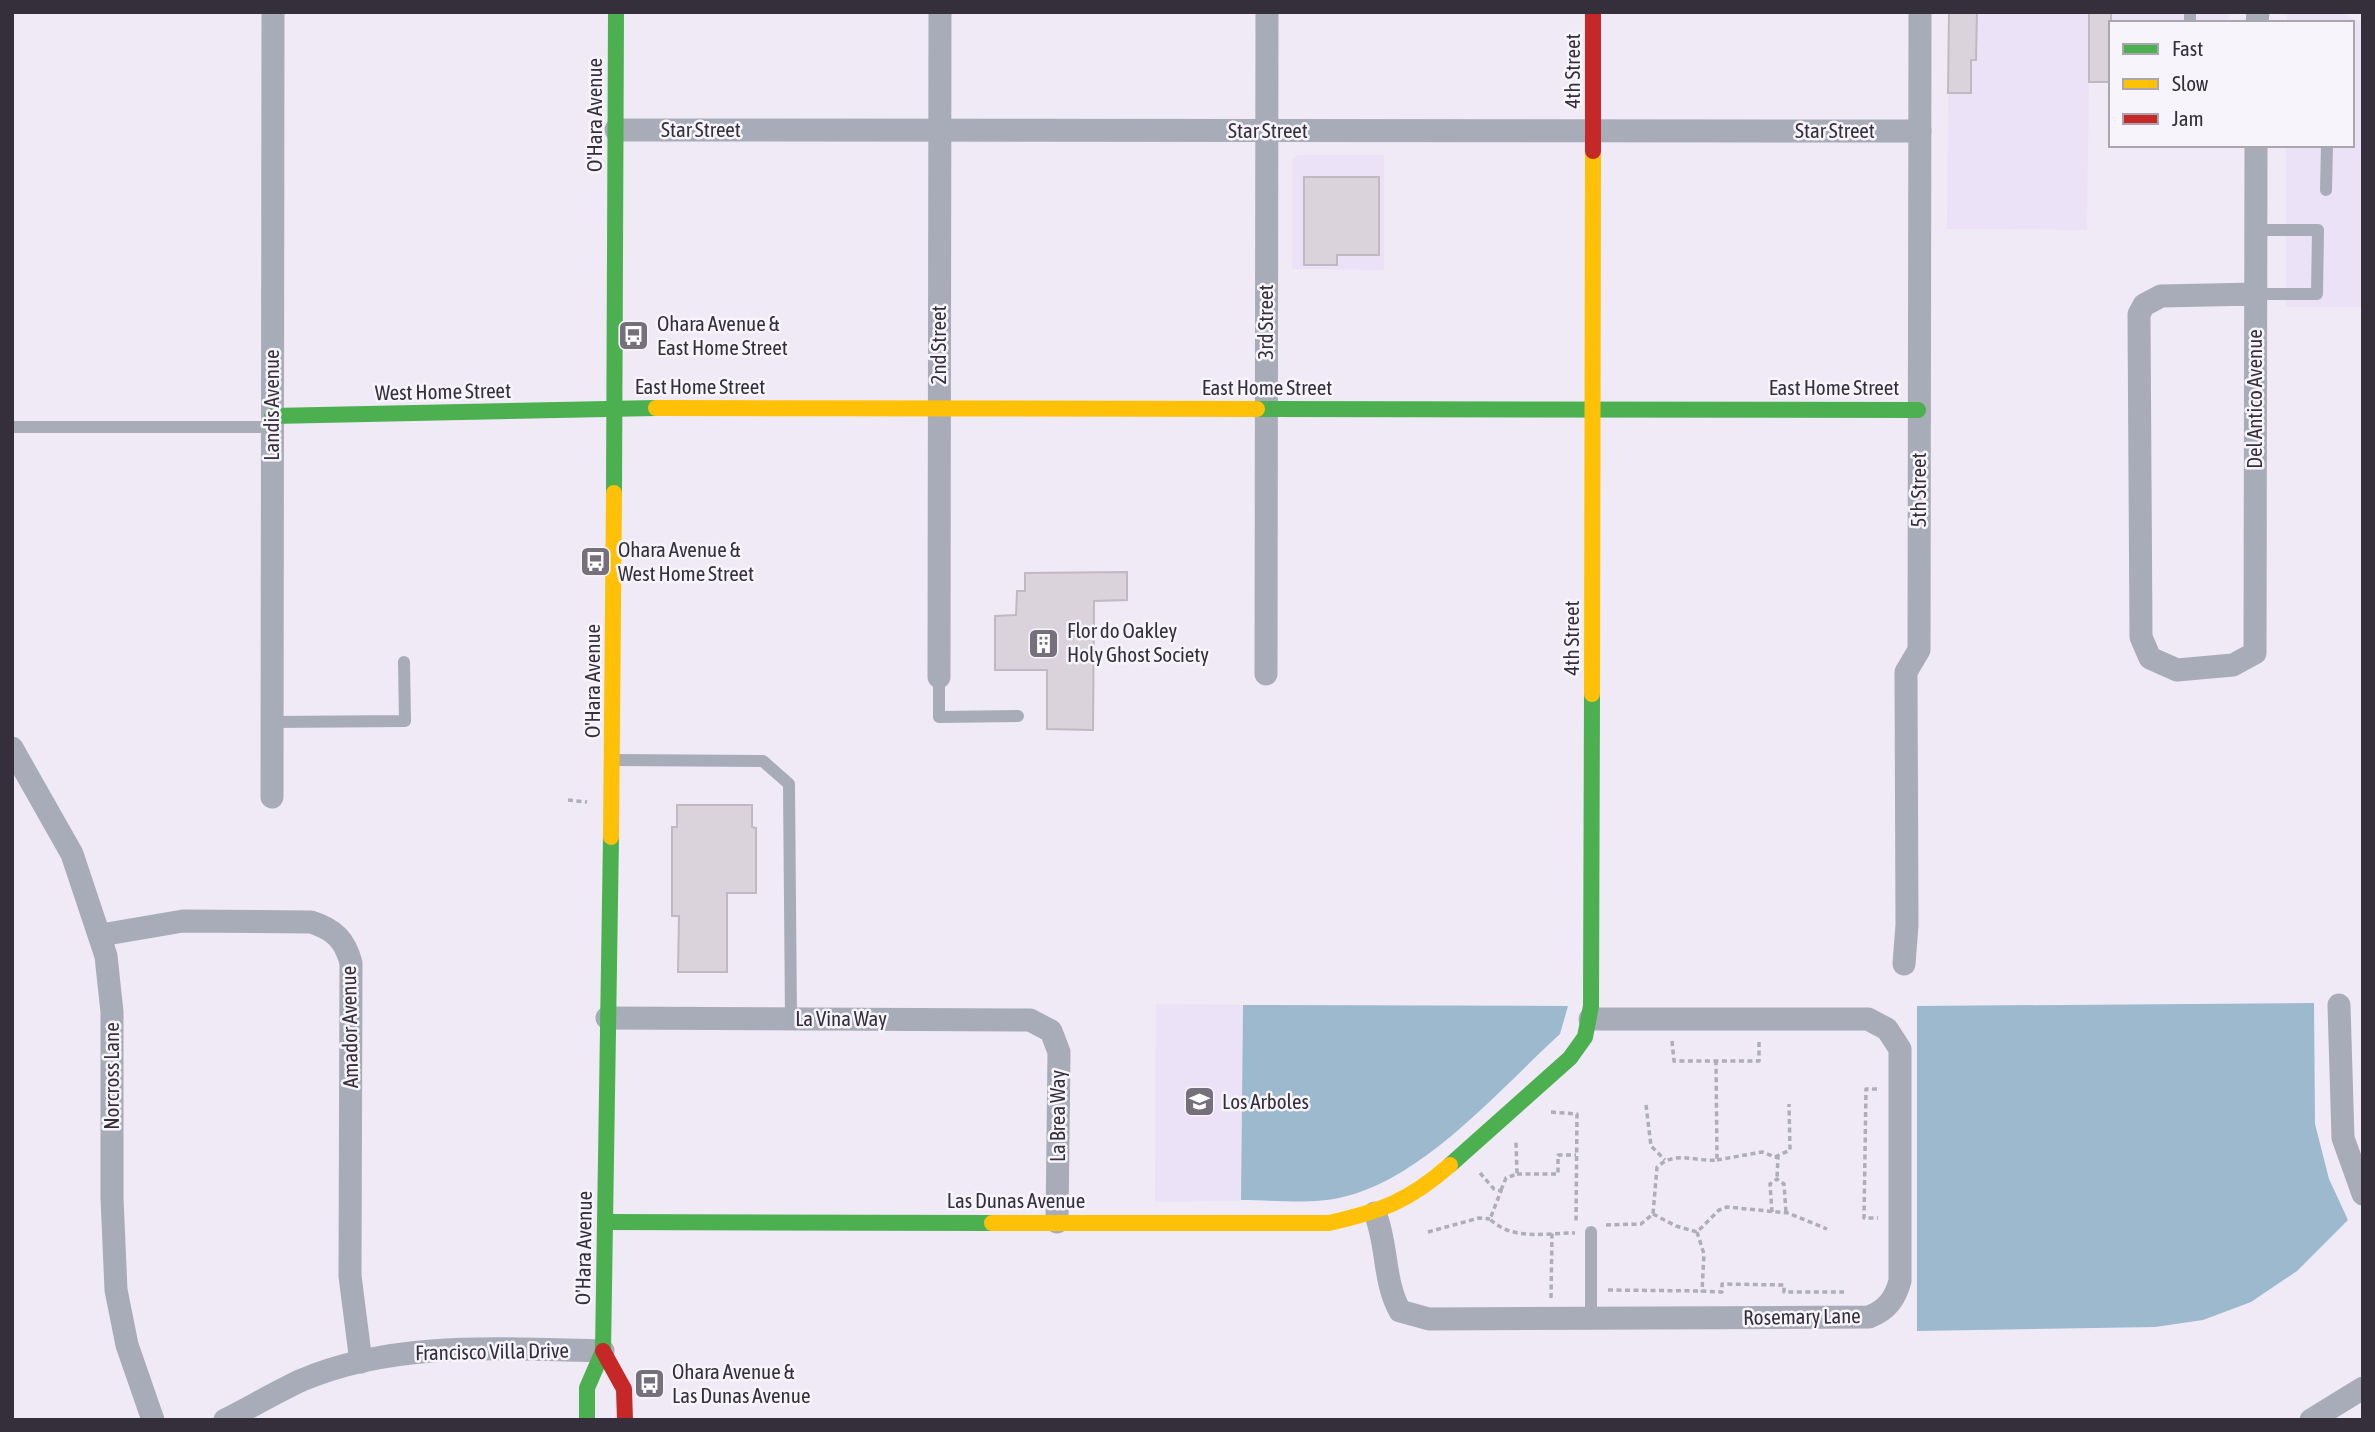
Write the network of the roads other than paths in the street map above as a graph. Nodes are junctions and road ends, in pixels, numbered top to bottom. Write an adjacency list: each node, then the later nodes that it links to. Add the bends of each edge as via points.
1 (273, 12): 22 (street, Landis Avenue)
2 (616, 12): 7 (street, O'Hara Avenue)
3 (940, 12): 8 (street, 2nd Street)
4 (1267, 12): 9 (street, 3rd Street)
5 (1593, 12): 11 (street, 4th Street)
6 (1920, 12): 10 (street, 5th Street)
7 (616, 130): 8 (street, Star Street); 17 (street, O'Hara Avenue)
8 (939, 131): 9 (street, Star Street); 18 (street, 2nd Street)
9 (1267, 131): 11 (street, Star Street); 19 (street, 3rd Street)
10 (1920, 131): 11 (street, Star Street); 21 (street, 5th Street)
11 (1594, 132): 20 (street, 4th Street)
12 (2256, 147): 15 (street, Del Antico Avenue)
13 (2327, 147): 14 (lane)
14 (2326, 190)
15 (2256, 230): 16 (street, Del Antico Avenue); 16 (lane, via 2318,230 2317,294)
16 (2256, 294): 16 (street, Del Antico Avenue, via 2255,653 2234,665 2178,670 2150,658 2141,637 2139,314 2144,305 2161,296)
17 (615, 408): 18 (street, East Home Street); 22 (street, West Home Street); 30 (street, O'Hara Avenue)
18 (939, 409): 19 (street, East Home Street); 26 (street, 2nd Street)
19 (1266, 409): 20 (street, East Home Street); 25 (street, 3rd Street)
20 (1594, 409): 21 (street, East Home Street); 37 (street, 4th Street)
21 (1918, 410): 33 (street, 5th Street, via 1919,650 1906,672)
22 (272, 421): 23 (lane); 28 (street, Landis Avenue)
23 (12, 427)
24 (404, 662): 28 (lane, via 405,721)
25 (1266, 674)
26 (939, 677): 27 (lane, via 939,717)
27 (1018, 716)
28 (272, 722): 31 (street, Landis Avenue)
29 (12, 748): 32 (street, Norcross Lane, via 72,854)
30 (613, 760): 35 (street, O'Hara Avenue); 36 (lane, via 763,761 789,784)
31 (272, 797)
32 (101, 935): 47 (street, Amador Avenue, via 183,921 311,922 328,927 347,949 351,963 350,1276); 49 (street, Norcross Lane, via 112,1012 116,1290 127,1345)
33 (1904, 964)
34 (2339, 1005): 40 (street, via 2343,1138)
35 (607, 1018): 36 (street, La Vina Way); 42 (street, O'Hara Avenue)
36 (791, 1019): 38 (street, La Vina Way, via 1030,1020 1051,1031)
37 (1590, 1019): 39 (street, 4th Street, via 1586,1037 1570,1058); 45 (street, Rosemary Lane, via 1868,1020 1887,1029 1900,1049 1900,1281 1896,1296 1882,1312 1869,1317)
38 (1059, 1052): 43 (street, La Brea Way)
39 (1420, 1191): 41 (street, Las Dunas Avenue)
40 (2363, 1194)
41 (1375, 1213): 43 (street, Las Dunas Avenue, via 1329,1223); 45 (street, Rosemary Lane, via 1384,1236 1391,1295 1400,1311 1429,1319)
42 (607, 1222): 43 (street, Las Dunas Avenue); 46 (street, O'Hara Avenue)
43 (1058, 1222)
44 (1593, 1227): 45 (lane)
45 (1591, 1318)
46 (603, 1351): 47 (street, Francisco Villa Drive, via 464,1349); 51 (street, O'Hara Avenue, via 587,1388); 52 (street, via 624,1389)
47 (361, 1362): 50 (street, Francisco Villa Drive, via 302,1380)
48 (2363, 1388): 53 (street)
49 (153, 1420)
50 (225, 1420)
51 (587, 1420)
52 (625, 1420)
53 (2311, 1420)

